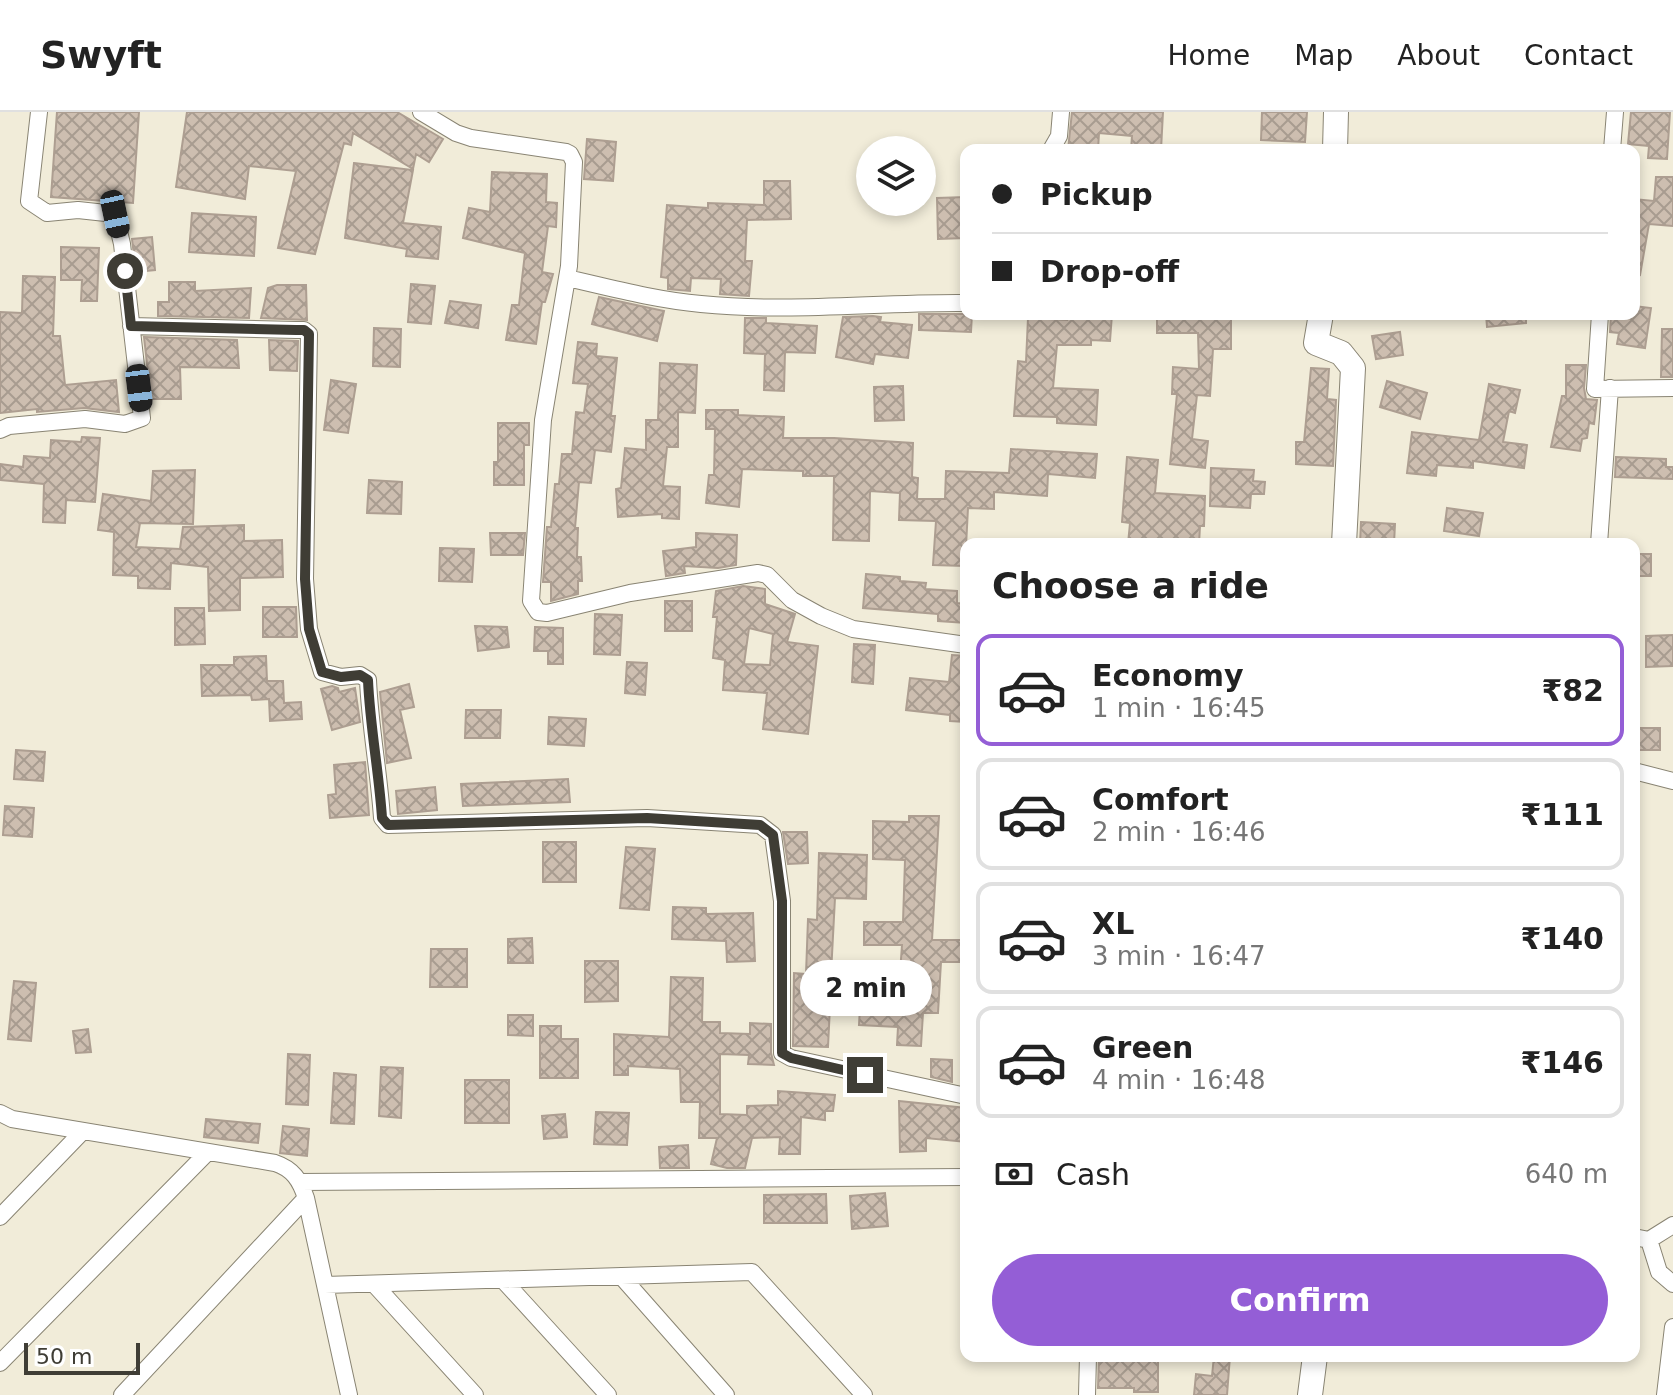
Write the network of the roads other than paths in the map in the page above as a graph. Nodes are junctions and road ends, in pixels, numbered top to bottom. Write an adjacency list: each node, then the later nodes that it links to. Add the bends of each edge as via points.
1 (39, 112): 13 (street, via 29,201 47,213 115,214)
2 (421, 112): 9 (street, via 471,138 570,154 575,165)
3 (1061, 112): 6 (street)
4 (1336, 112): 7 (street)
5 (1615, 112): 8 (street)
6 (1054, 144)
7 (1335, 144)
8 (1612, 144)
9 (567, 278): 10 (street, via 717,306); 19 (street, via 543,420 531,601 538,612 758,573 767,575 792,600 853,629)
10 (960, 303)
11 (1320, 320): 17 (street, via 1316,343 1341,353 1353,368)
12 (1600, 320): 14 (street, via 1595,389)
13 (131, 326): 16 (street, via 142,418 125,424 85,419); 22 (street, via 309,334 304,542 309,629 322,672 368,680 382,818 388,825 647,818 760,825 773,835 782,901 782,1053)
14 (1610, 388): 15 (street); 18 (street)
15 (1673, 388)
16 (0, 430)
17 (1344, 538)
18 (1599, 538)
19 (960, 644)
20 (1640, 773): 21 (street)
21 (1673, 781)
22 (960, 1095)
23 (0, 1113): 24 (street)
24 (83, 1131): 25 (street); 28 (street)
25 (208, 1152): 27 (street, via 289,1168); 39 (street)
26 (960, 1177): 27 (street)
27 (303, 1190): 35 (street); 40 (street)
28 (0, 1217)
29 (1673, 1225): 30 (street)
30 (1642, 1238): 34 (street, via 1655,1252 1659,1272)
31 (621, 1276): 32 (street); 44 (street); 45 (street, via 752,1272)
32 (503, 1280): 33 (street); 43 (street)
33 (374, 1284): 35 (street); 42 (street)
34 (1673, 1284)
35 (325, 1285): 41 (street)
36 (1673, 1327): 48 (street)
37 (1088, 1362): 46 (street)
38 (1314, 1362): 47 (street)
39 (0, 1363)
40 (122, 1395)
41 (349, 1395)
42 (475, 1395)
43 (608, 1395)
44 (726, 1395)
45 (864, 1395)
46 (1087, 1395)
47 (1310, 1395)
48 (1665, 1395)

